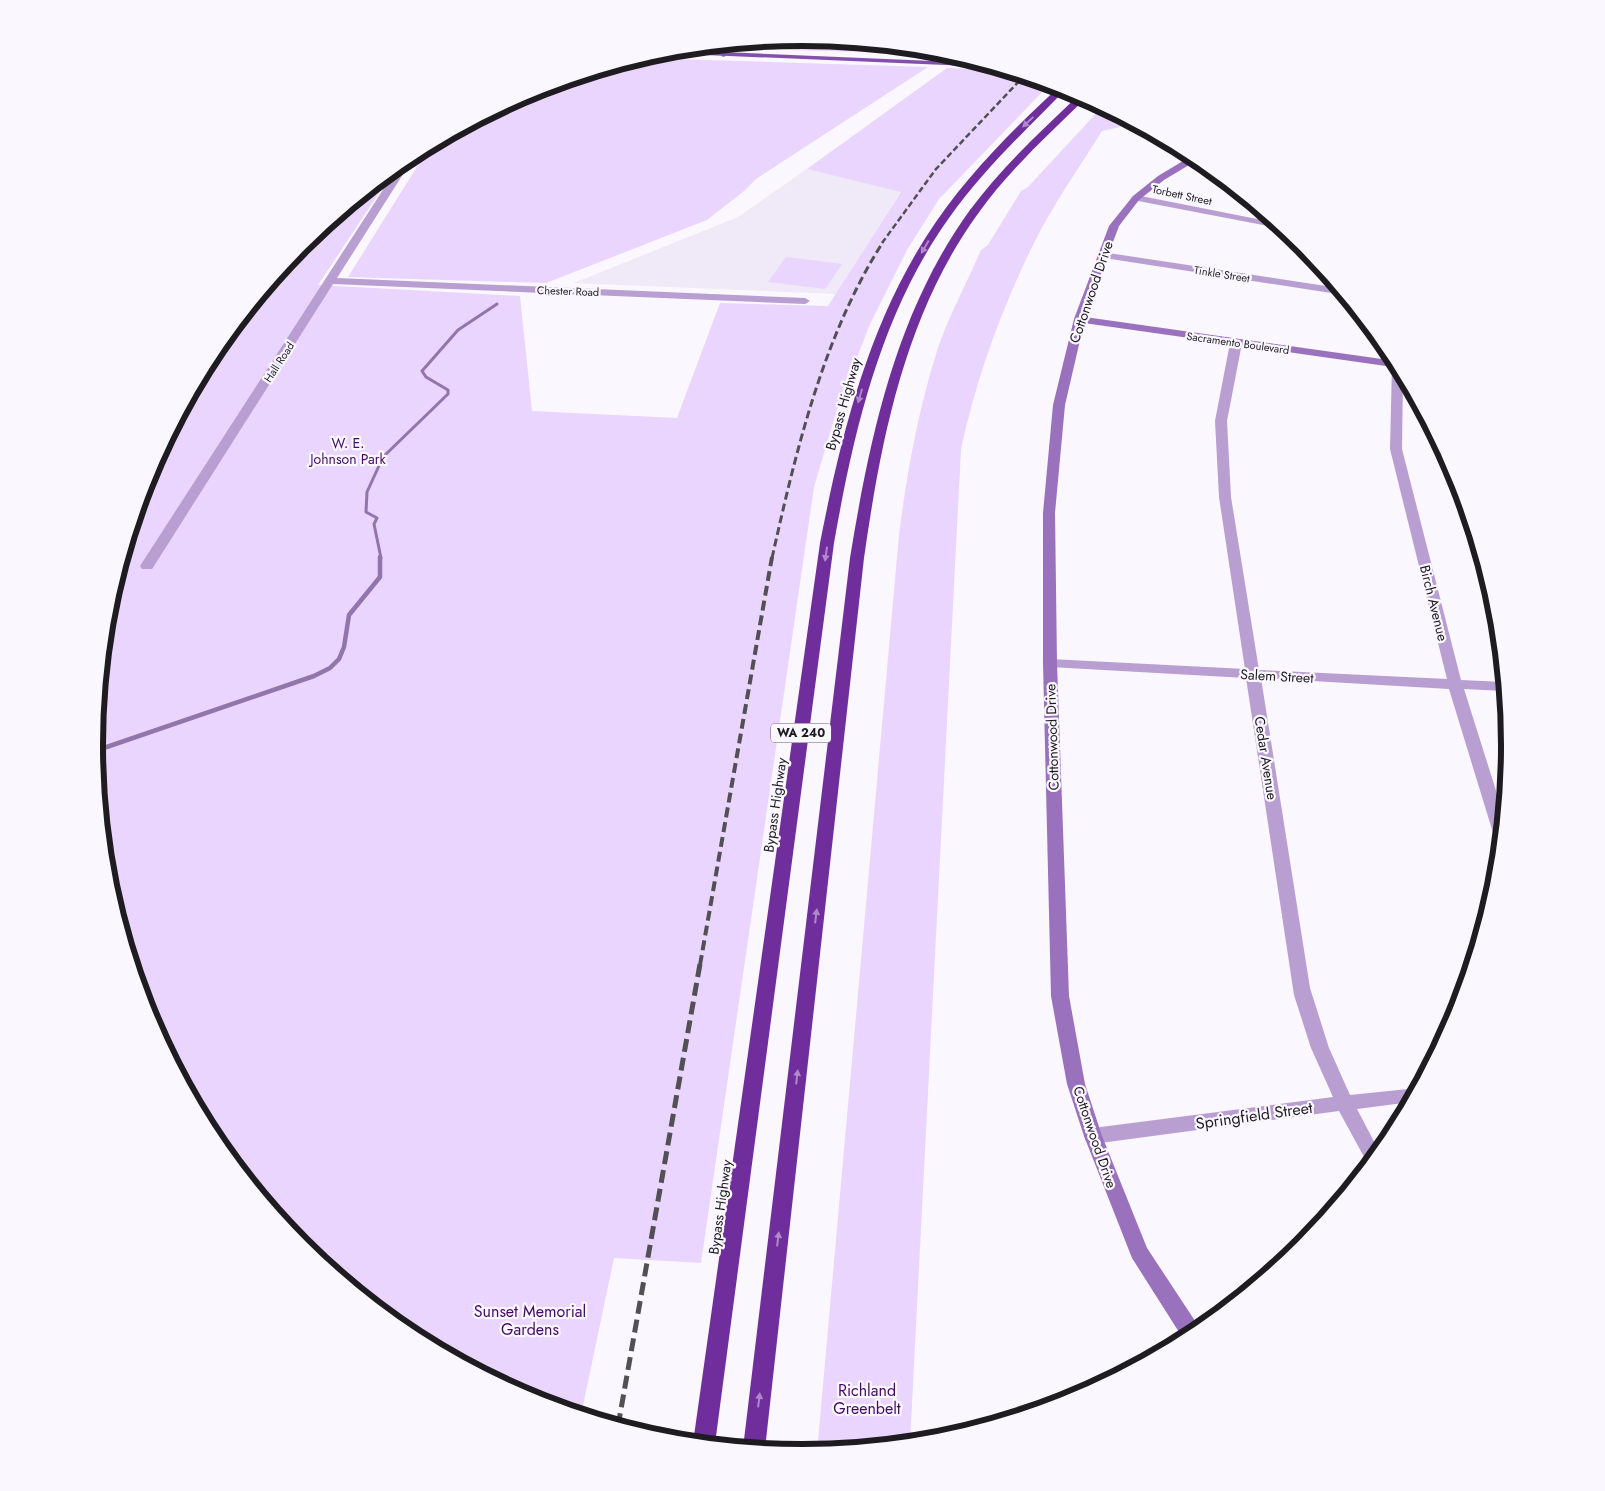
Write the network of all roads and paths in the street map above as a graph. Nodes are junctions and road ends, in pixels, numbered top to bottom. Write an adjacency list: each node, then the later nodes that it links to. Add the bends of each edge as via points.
1 (724, 51): 3 (street)
2 (703, 53): 3 (main road)
3 (723, 54): 4 (main road)
4 (936, 60)
5 (1057, 94): 30 (highway, Bypass Highway / WA 240, one-way to 30, via 984,168 931,238 912,269 886,326 851,428 827,543)
6 (1077, 102): 31 (highway, WA 240, one-way to 6, via 857,558 875,449 904,350 950,248 996,184)
7 (1188, 162): 9 (street, Cottonwood Drive)
8 (397, 177): 12 (street, Hall Road)
9 (1136, 198): 10 (street, Torbett Street); 11 (street, Cottonwood Drive, via 1114,226)
10 (1269, 225)
11 (1102, 255): 13 (street, Tinkle Street); 15 (street, Cottonwood Drive)
12 (331, 281): 14 (street, Chester Road); 19 (street, Hall Road)
13 (1333, 291)
14 (805, 300)
15 (1079, 319): 16 (street, Sacramento Boulevard); 20 (street, Cottonwood Drive, via 1059,405 1054,443 1049,513)
16 (1236, 342): 17 (street, Sacramento Boulevard); 21 (street, Cedar Avenue, via 1222,421 1224,487)
17 (1388, 364)
18 (1398, 379): 22 (street, Birch Avenue, via 1396,448)
19 (147, 566)
20 (1050, 663): 21 (street, Salem Street); 27 (street, Cottonwood Drive, via 1060,996 1076,1084)
21 (1253, 675): 22 (street, Salem Street); 26 (street, Cedar Avenue, via 1306,1007 1321,1052)
22 (1455, 684): 23 (street, Salem Street); 24 (street, Birch Avenue)
23 (1499, 687)
24 (1497, 821)
25 (1408, 1095): 26 (street, Springfield Street)
26 (1344, 1103): 27 (street, Springfield Street); 28 (street, Cedar Avenue)
27 (1093, 1136): 29 (street, Cottonwood Drive, via 1138,1252)
28 (1370, 1153)
29 (1188, 1329)
30 (705, 1438)
31 (755, 1443)

